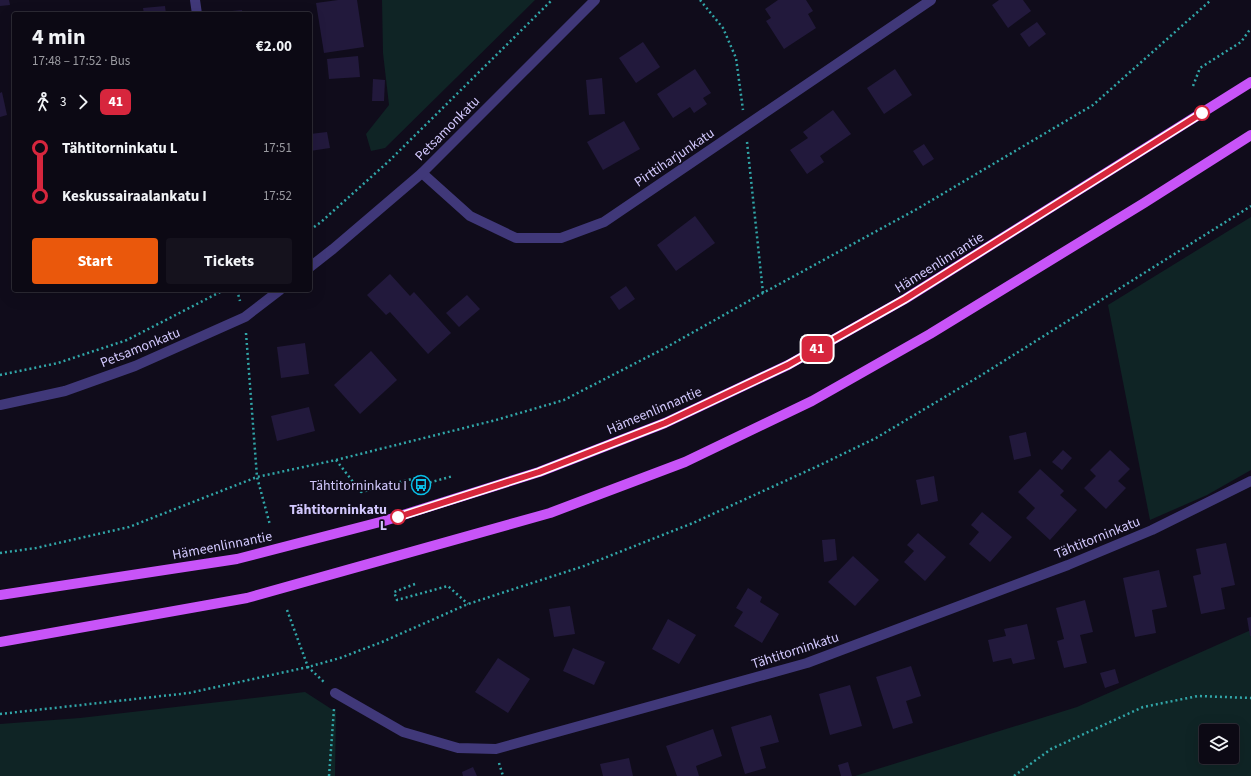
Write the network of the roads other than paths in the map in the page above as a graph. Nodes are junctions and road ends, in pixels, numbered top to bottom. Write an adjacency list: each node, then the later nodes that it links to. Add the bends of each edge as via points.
1 (195, 0): 4 (street)
2 (595, 0): 7 (street, Petsamonkatu)
3 (931, 0): 7 (street, Pirttiharjunkatu, via 604,222 561,238 516,238 470,216)
4 (197, 12)
5 (1251, 82): 12 (main road, Hämeenlinnantie, via 905,299 788,365 665,423 539,472 376,523 237,559)
6 (1251, 135): 13 (main road, via 930,334 812,401 685,462 550,513 247,598)
7 (422, 173): 8 (street, Petsamonkatu)
8 (312, 265)
9 (277, 292): 10 (street, Petsamonkatu, via 245,317 128,368 65,391)
10 (0, 405)
11 (1251, 481): 14 (street, Tähtitorninkatu, via 1152,530 1068,565 807,663 496,749 458,748 403,732)
12 (0, 595)
13 (0, 642)
14 (335, 693)

